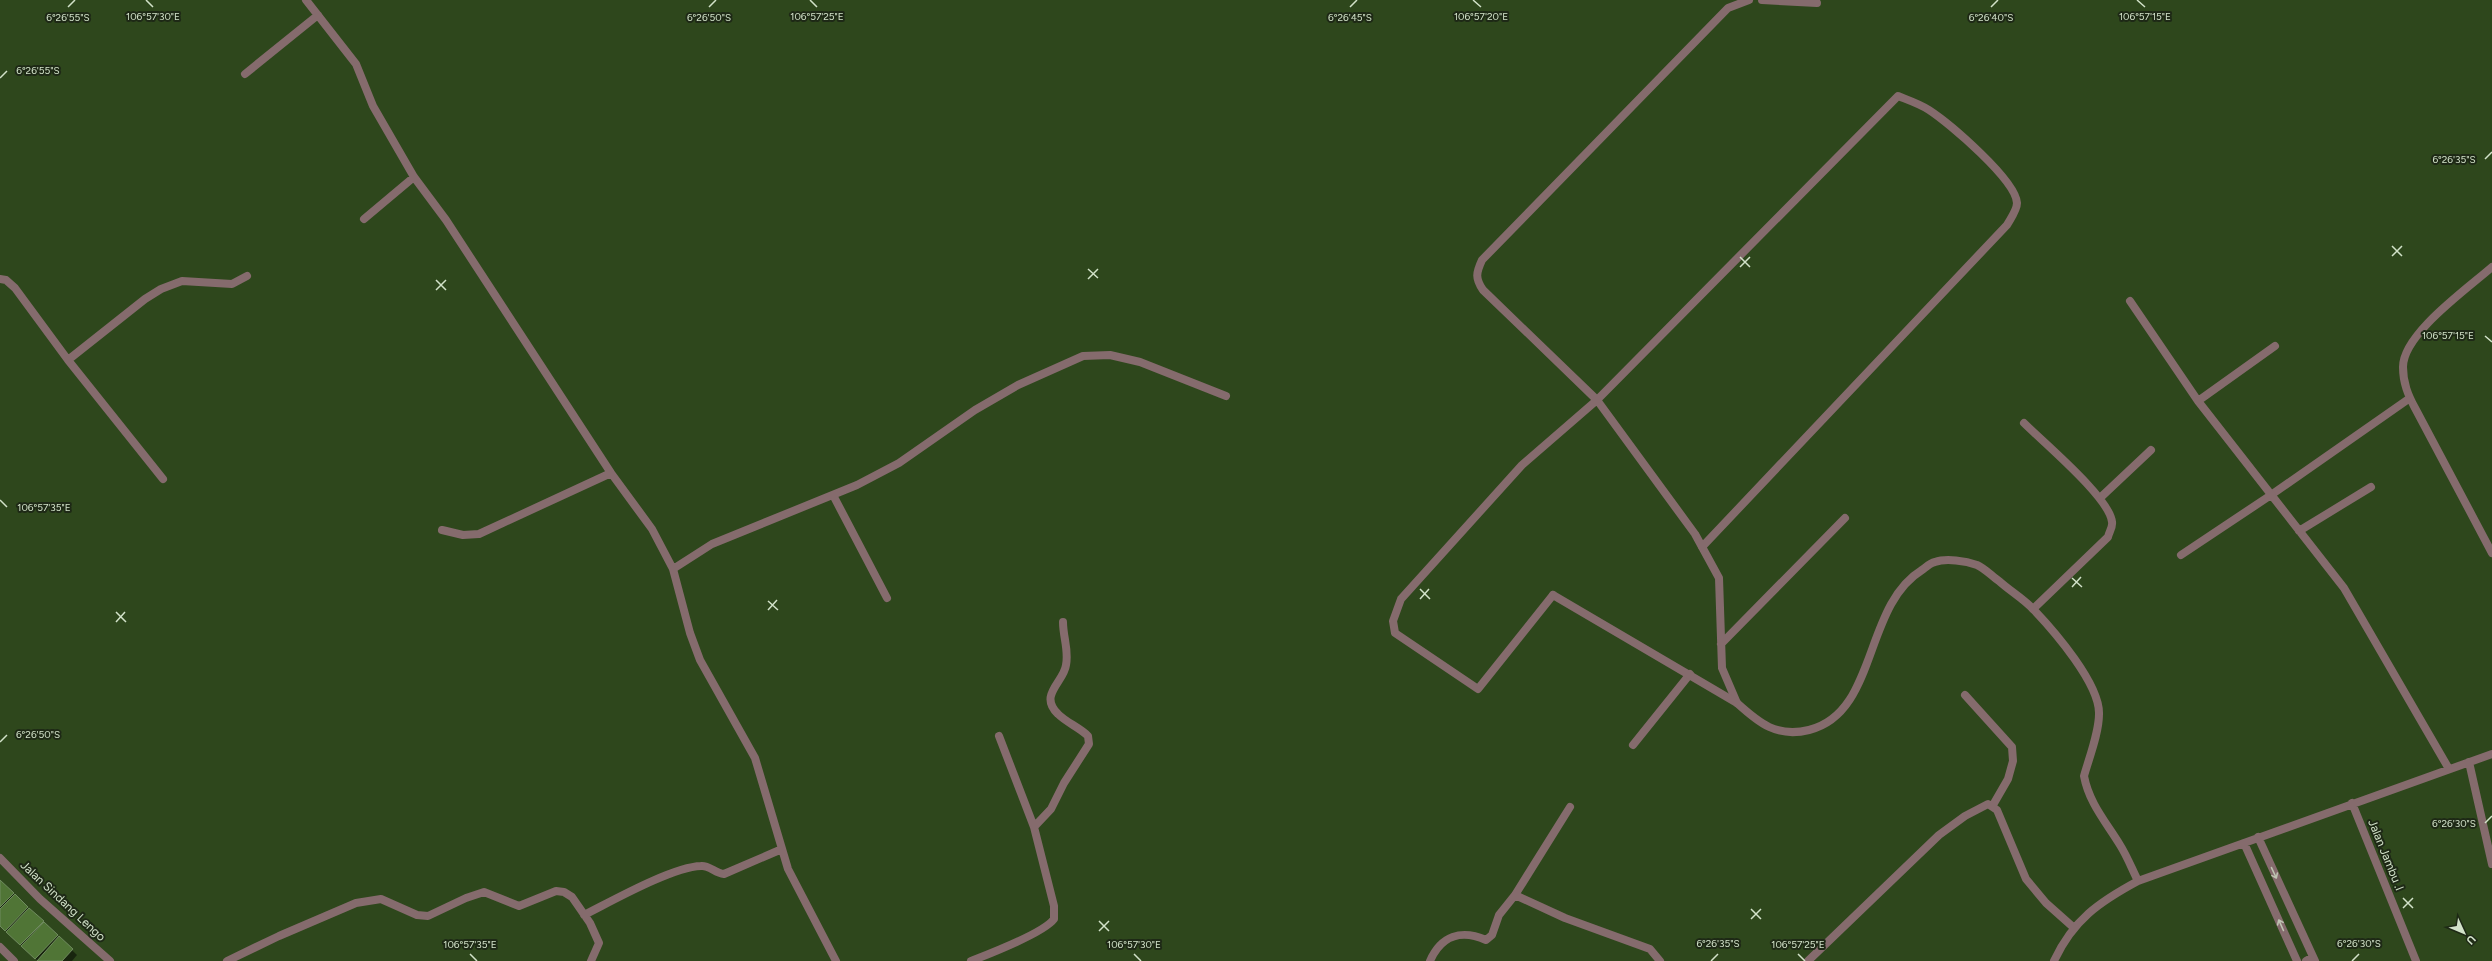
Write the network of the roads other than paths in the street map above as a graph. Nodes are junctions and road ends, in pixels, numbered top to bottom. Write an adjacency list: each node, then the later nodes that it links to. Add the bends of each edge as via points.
1 (306, 0): 5 (street)
2 (1749, 0): 17 (street, via 1728,8 1482,260 1476,273 1483,290)
3 (1762, 0): 4 (street)
4 (1817, 3)
5 (318, 15): 6 (street); 7 (street, via 356,64 373,106)
6 (245, 74)
7 (414, 177): 8 (street); 21 (street, via 446,220)
8 (364, 219)
9 (2492, 267): 16 (street, via 2418,332 2403,366 2406,390)
10 (247, 276): 14 (street, via 232,284 182,281 161,289)
11 (0, 279): 14 (street, via 6,280 15,288)
12 (2130, 301): 18 (street)
13 (2275, 346): 18 (street)
14 (68, 360): 22 (street)
15 (1226, 396): 24 (street, via 1140,362 1110,355 1083,356 1018,385 975,410 899,462)
16 (2410, 398): 25 (street); 31 (street)
17 (1597, 400): 30 (street); 30 (street, via 1898,96 1928,109 1968,140 2014,190 2017,203 2007,225); 38 (street, via 1522,465 1401,599 1393,621 1395,633 1478,690 1553,595)
18 (2198, 401): 25 (street)
19 (2024, 423): 26 (street)
20 (2151, 450): 26 (street)
21 (611, 473): 28 (street, via 479,534 462,535); 33 (street, via 652,529)
22 (163, 479)
23 (2371, 487): 29 (street)
24 (833, 495): 33 (street, via 712,544); 34 (street)
25 (2271, 495): 29 (street); 32 (street)
26 (2100, 498): 35 (street, via 2110,514 2112,524 2108,537)
27 (1845, 518): 37 (street)
28 (442, 530)
29 (2300, 531): 45 (street, via 2344,588)
30 (1702, 547): 37 (street, via 1719,578)
31 (2492, 553)
32 (2181, 556)
33 (673, 569): 52 (street, via 695,647 755,758)
34 (887, 598)
35 (2033, 609): 40 (street, via 1978,565 1961,561 1935,561 1908,578 1894,597 1857,688 1847,705 1834,718 1818,728 1800,732 1780,731 1760,724); 55 (street, via 2075,659 2094,696 2100,714 2084,776 2086,787 2090,799 2121,846)
36 (1063, 622): 49 (street, via 1063,639 1067,648 1066,667 1054,685 1051,702 1057,714 1088,736 1089,744 1051,809)
37 (1721, 644): 40 (street, via 1722,668)
38 (1690, 674): 40 (street); 42 (street)
39 (1965, 695): 47 (street, via 2012,747 2013,761 2008,778)
40 (1737, 703)
41 (998, 736): 49 (street)
42 (1633, 745)
43 (2492, 754): 44 (street)
44 (2469, 762): 45 (street); 54 (street)
45 (2449, 769): 46 (street)
46 (2352, 803): 50 (street); 72 (street, Jalan Jambu .I)
47 (1993, 805): 58 (street, via 2026,879 2046,904); 69 (street, via 1983,805 1939,835)
48 (1570, 807): 56 (street)
49 (1034, 827): 66 (street, via 1054,906 1054,919 1010,945)
50 (2258, 837): 51 (street); 60 (street, one-way to 60)
51 (2244, 843): 55 (street); 71 (street, one-way to 51)
52 (782, 849): 57 (street, via 724,874 705,866 672,873); 65 (street, via 788,869)
53 (0, 858): 62 (street, Jalan Sindang Lengo, via 40,899)
54 (2492, 864)
55 (2138, 881): 58 (street, via 2102,902)
56 (1515, 895): 67 (street, via 1499,915 1492,935 1486,940 1459,934 1448,938 1434,952); 68 (street, via 1565,918 1650,949)
57 (584, 915): 63 (street, via 572,897 556,891 519,906 484,892 428,916 417,915 381,899 369,900 356,903 279,936); 64 (street, via 599,943)
58 (2073, 927): 70 (street)
59 (0, 947): 61 (street)
60 (2311, 960)
61 (14, 961)
62 (110, 961)
63 (228, 961)
64 (591, 961)
65 (836, 961)
66 (971, 961)
67 (1430, 961)
68 (1660, 961)
69 (1808, 961)
70 (2054, 961)
71 (2297, 961)
72 (2416, 961)

